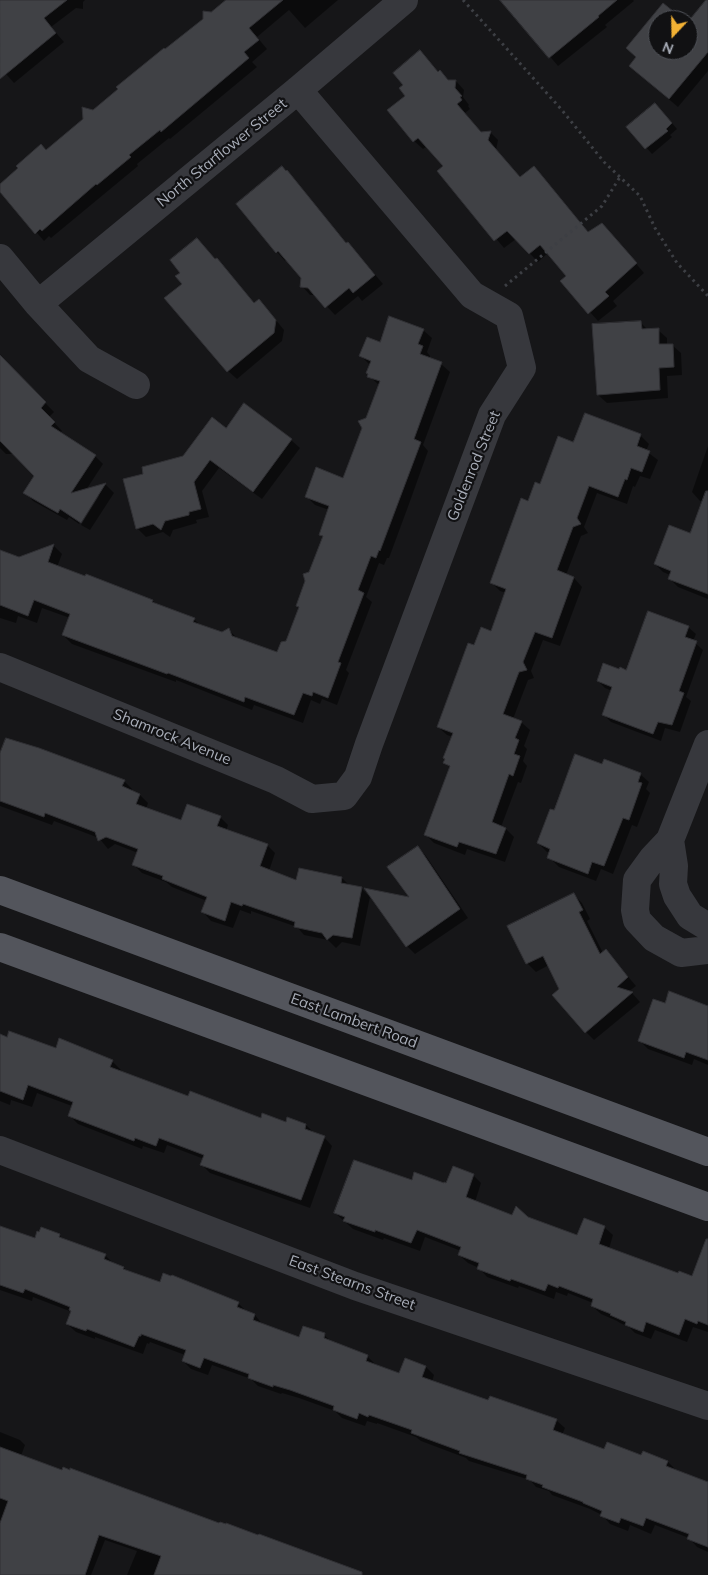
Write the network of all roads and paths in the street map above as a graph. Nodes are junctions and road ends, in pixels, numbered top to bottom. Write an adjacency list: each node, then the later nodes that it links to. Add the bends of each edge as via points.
1 (404, 0): 3 (street, North Starflower Street)
2 (463, 0): 4 (path)
3 (298, 90): 7 (street, Goldenrod Street, via 472,295); 8 (street, North Starflower Street)
4 (620, 178): 6 (path, via 640,196 677,263); 7 (path, via 602,206)
5 (0, 258): 8 (street)
6 (708, 296)
7 (486, 303): 12 (street, Goldenrod Street, via 509,316 522,368 492,415 358,777)
8 (38, 304): 9 (street, via 89,360)
9 (136, 385)
10 (0, 667): 12 (street, Shamrock Avenue, via 276,780 312,799)
11 (708, 744): 13 (street)
12 (344, 796)
13 (670, 840): 15 (street, via 677,896 690,916); 17 (street, via 637,880 637,920 654,938 681,953)
14 (0, 890): 19 (main road, East Lambert Road)
15 (708, 927)
16 (0, 947): 20 (main road)
17 (708, 950)
18 (0, 1150): 21 (street, East Stearns Street, via 355,1286)
19 (708, 1152)
20 (708, 1207)
21 (708, 1406)

